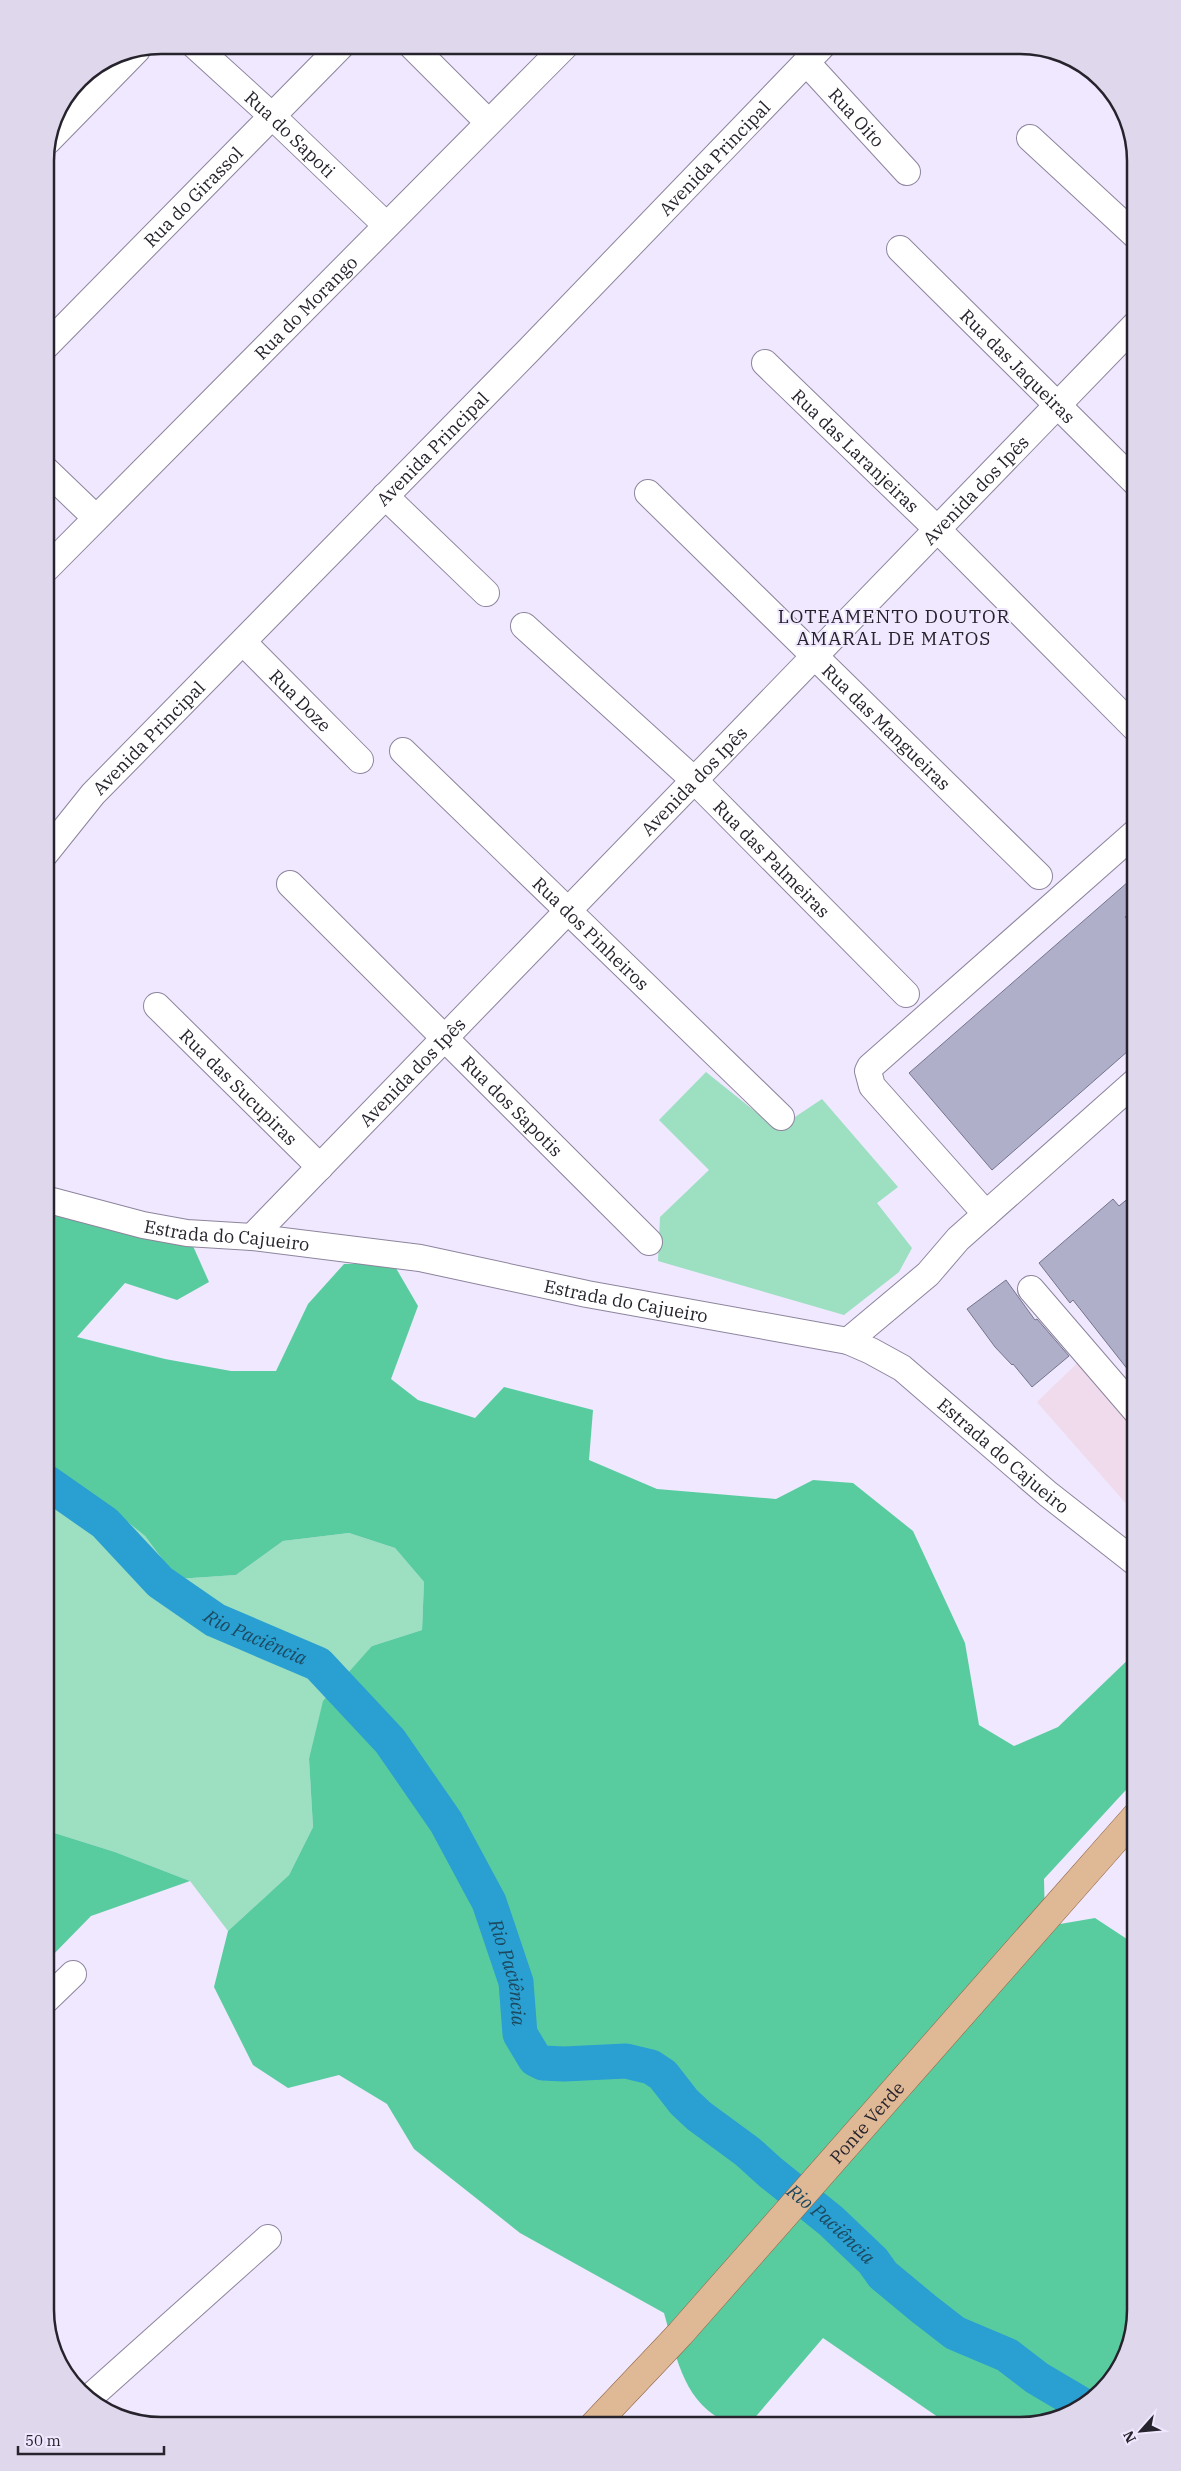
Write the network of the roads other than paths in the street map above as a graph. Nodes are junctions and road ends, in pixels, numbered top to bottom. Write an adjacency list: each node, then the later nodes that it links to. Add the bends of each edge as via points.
1 (204, 54): 7 (street, Rua do Sapoti)
2 (333, 54): 7 (street, Rua do Girassol)
3 (420, 54): 8 (street)
4 (557, 54): 8 (street, Rua do Morango)
5 (814, 54): 11 (street, Rua Oito); 22 (street, Avenida Principal)
6 (128, 59): 9 (street)
7 (271, 115): 12 (street, Rua do Sapoti); 16 (street, Rua do Girassol)
8 (488, 122): 12 (street, Rua do Morango)
9 (58, 131)
10 (1030, 138): 13 (street)
11 (907, 172)
12 (386, 225): 23 (street, Rua do Morango)
13 (1127, 228)
14 (900, 249): 18 (street, Rua das Jaqueiras)
15 (1127, 333): 18 (street, Avenida dos Ipês)
16 (54, 338)
17 (766, 363): 24 (street, Rua das Laranjeiras)
18 (1057, 405): 19 (street, Rua das Jaqueiras); 24 (street, Avenida dos Ipês)
19 (1127, 474)
20 (54, 478): 23 (street)
21 (648, 493): 29 (street, Rua das Mangueiras)
22 (385, 496): 26 (street); 28 (street, Avenida Principal)
23 (96, 518): 25 (street, Rua do Morango)
24 (938, 529): 29 (street, Avenida dos Ipês); 30 (street, Rua das Laranjeiras)
25 (54, 561)
26 (486, 593)
27 (524, 626): 33 (street, Rua das Palmeiras)
28 (243, 642): 32 (street, Rua Doze); 35 (street, Avenida Principal, via 93,794)
29 (814, 657): 33 (street, Avenida dos Ipês); 36 (street, Rua das Mangueiras)
30 (1127, 720)
31 (403, 751): 38 (street, Rua dos Pinheiros)
32 (360, 760)
33 (694, 780): 38 (street, Avenida dos Ipês); 39 (street, Rua das Palmeiras)
34 (1127, 840): 46 (street, via 868,1071 872,1086)
35 (54, 843)
36 (1039, 876)
37 (290, 884): 41 (street, Rua dos Sapotis)
38 (569, 910): 41 (street, Avenida dos Ipês); 43 (street, Rua dos Pinheiros)
39 (906, 994)
40 (156, 1006): 44 (street, Rua das Sucupiras)
41 (444, 1039): 44 (street, Avenida dos Ipês); 48 (street, Rua dos Sapotis)
42 (1127, 1089): 46 (street)
43 (781, 1118)
44 (320, 1168): 47 (street, Avenida dos Ipês)
45 (54, 1201): 47 (street, Estrada do Cajueiro, via 186,1233)
46 (986, 1214): 50 (street, via 958,1239 928,1274)
47 (252, 1237): 50 (street, Estrada do Cajueiro, via 420,1258 587,1294)
48 (649, 1242)
49 (1032, 1289): 51 (street)
50 (848, 1341): 52 (street, Estrada do Cajueiro, via 902,1368 1048,1494)
51 (1127, 1400)
52 (1127, 1556)
53 (1127, 1825): 58 (main road, Ponte Verde, via 680,2334)
54 (73, 1974): 55 (street)
55 (54, 1992)
56 (268, 2238): 57 (street)
57 (94, 2393)
58 (602, 2417)

